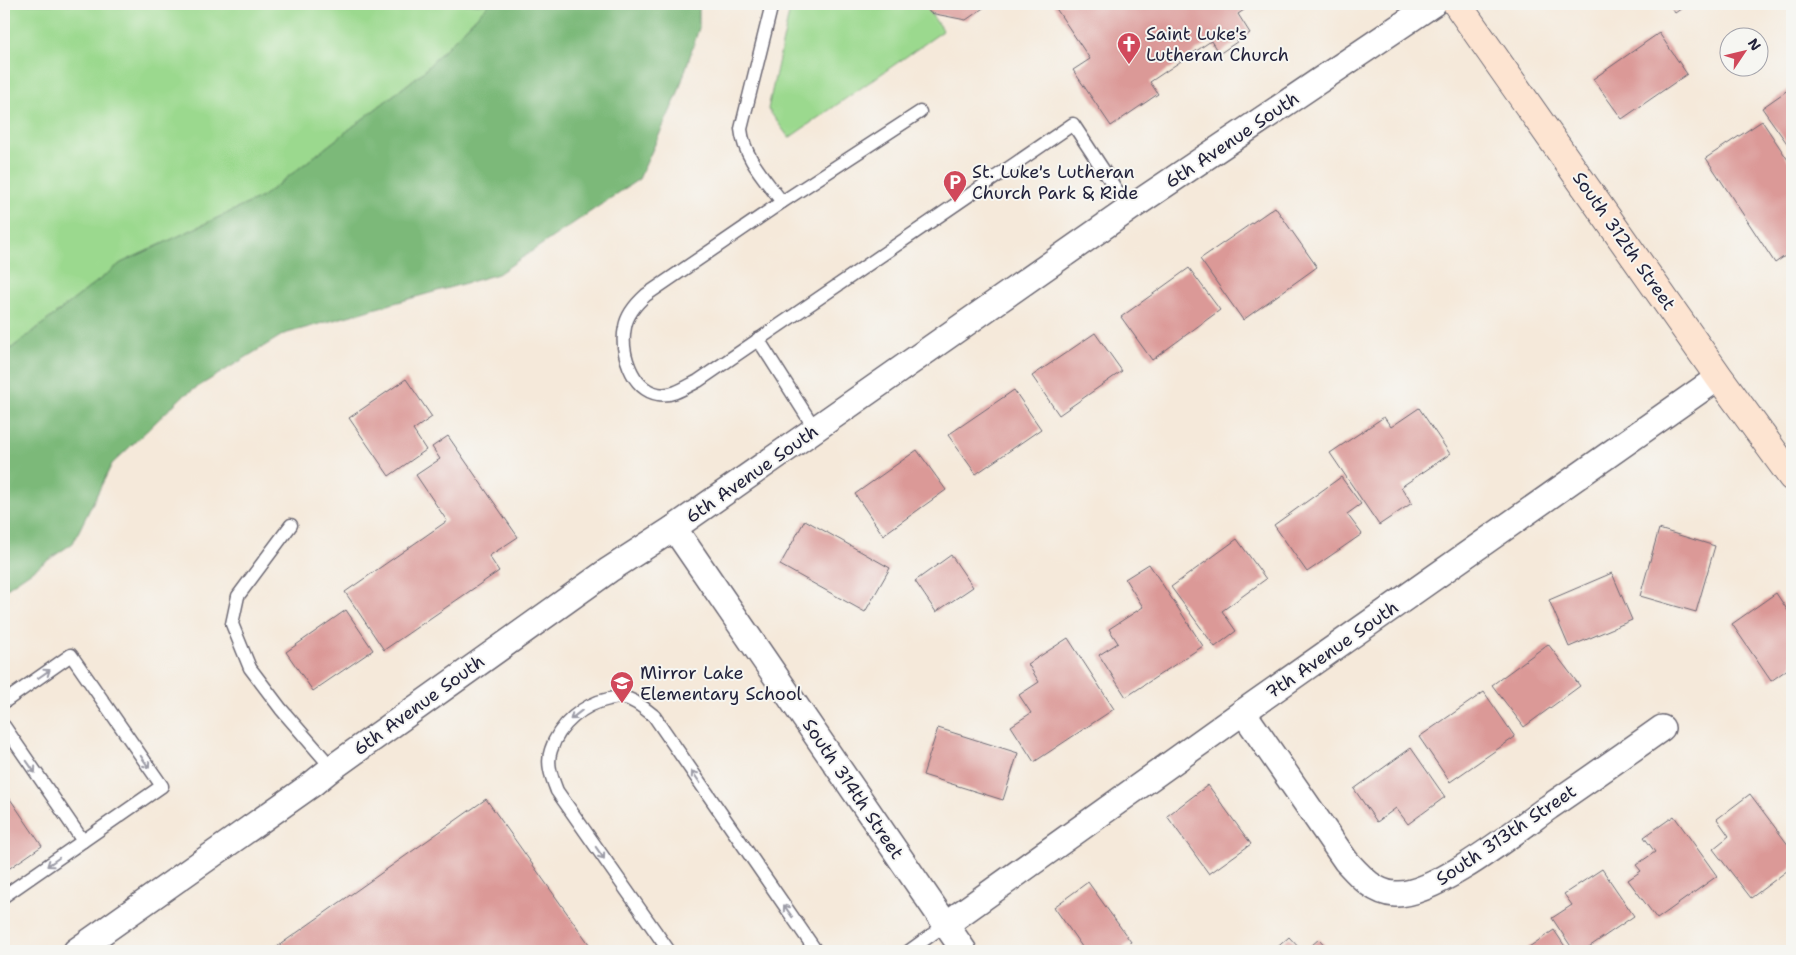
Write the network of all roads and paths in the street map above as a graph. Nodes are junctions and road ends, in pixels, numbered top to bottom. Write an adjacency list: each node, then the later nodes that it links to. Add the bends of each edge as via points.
1 (772, 4): 5 (lane, via 741,129 749,157)
2 (1433, 4): 6 (street, 6th Avenue South)
3 (1457, 4): 8 (street, South 312th Street)
4 (920, 112): 5 (lane)
5 (782, 202): 7 (lane, via 633,307 625,327 624,351 639,384 659,395 678,392 698,381)
6 (1129, 209): 7 (lane, via 1073,124); 9 (street, 6th Avenue South)
7 (758, 339): 9 (lane)
8 (1720, 377): 10 (street, South 312th Street); 14 (street, 7th Avenue South)
9 (815, 429): 12 (street, 6th Avenue South)
10 (1792, 477)
11 (291, 526): 17 (lane, via 238,596 232,624 250,668)
12 (674, 528): 17 (street, 6th Avenue South, via 609,570); 20 (street, South 314th Street)
13 (4, 702): 18 (lane, one-way to 18, via 71,655 162,786)
14 (1243, 712): 16 (street, South 313th Street, via 1346,861 1372,885 1394,894 1422,889 1464,866); 20 (street, 7th Avenue South)
15 (4, 726): 18 (lane, one-way to 18)
16 (1662, 728)
17 (332, 768): 21 (street, 6th Avenue South)
18 (83, 841): 19 (lane, one-way to 19)
19 (4, 896)
20 (946, 925): 24 (lane); 25 (street, South 314th Street)
21 (76, 951)
22 (669, 951): 23 (lane, one-way to 22, via 654,716 637,702 620,697 598,701 574,716 560,733 550,751 549,771 557,791)
23 (816, 951)
24 (909, 951)
25 (964, 951)

